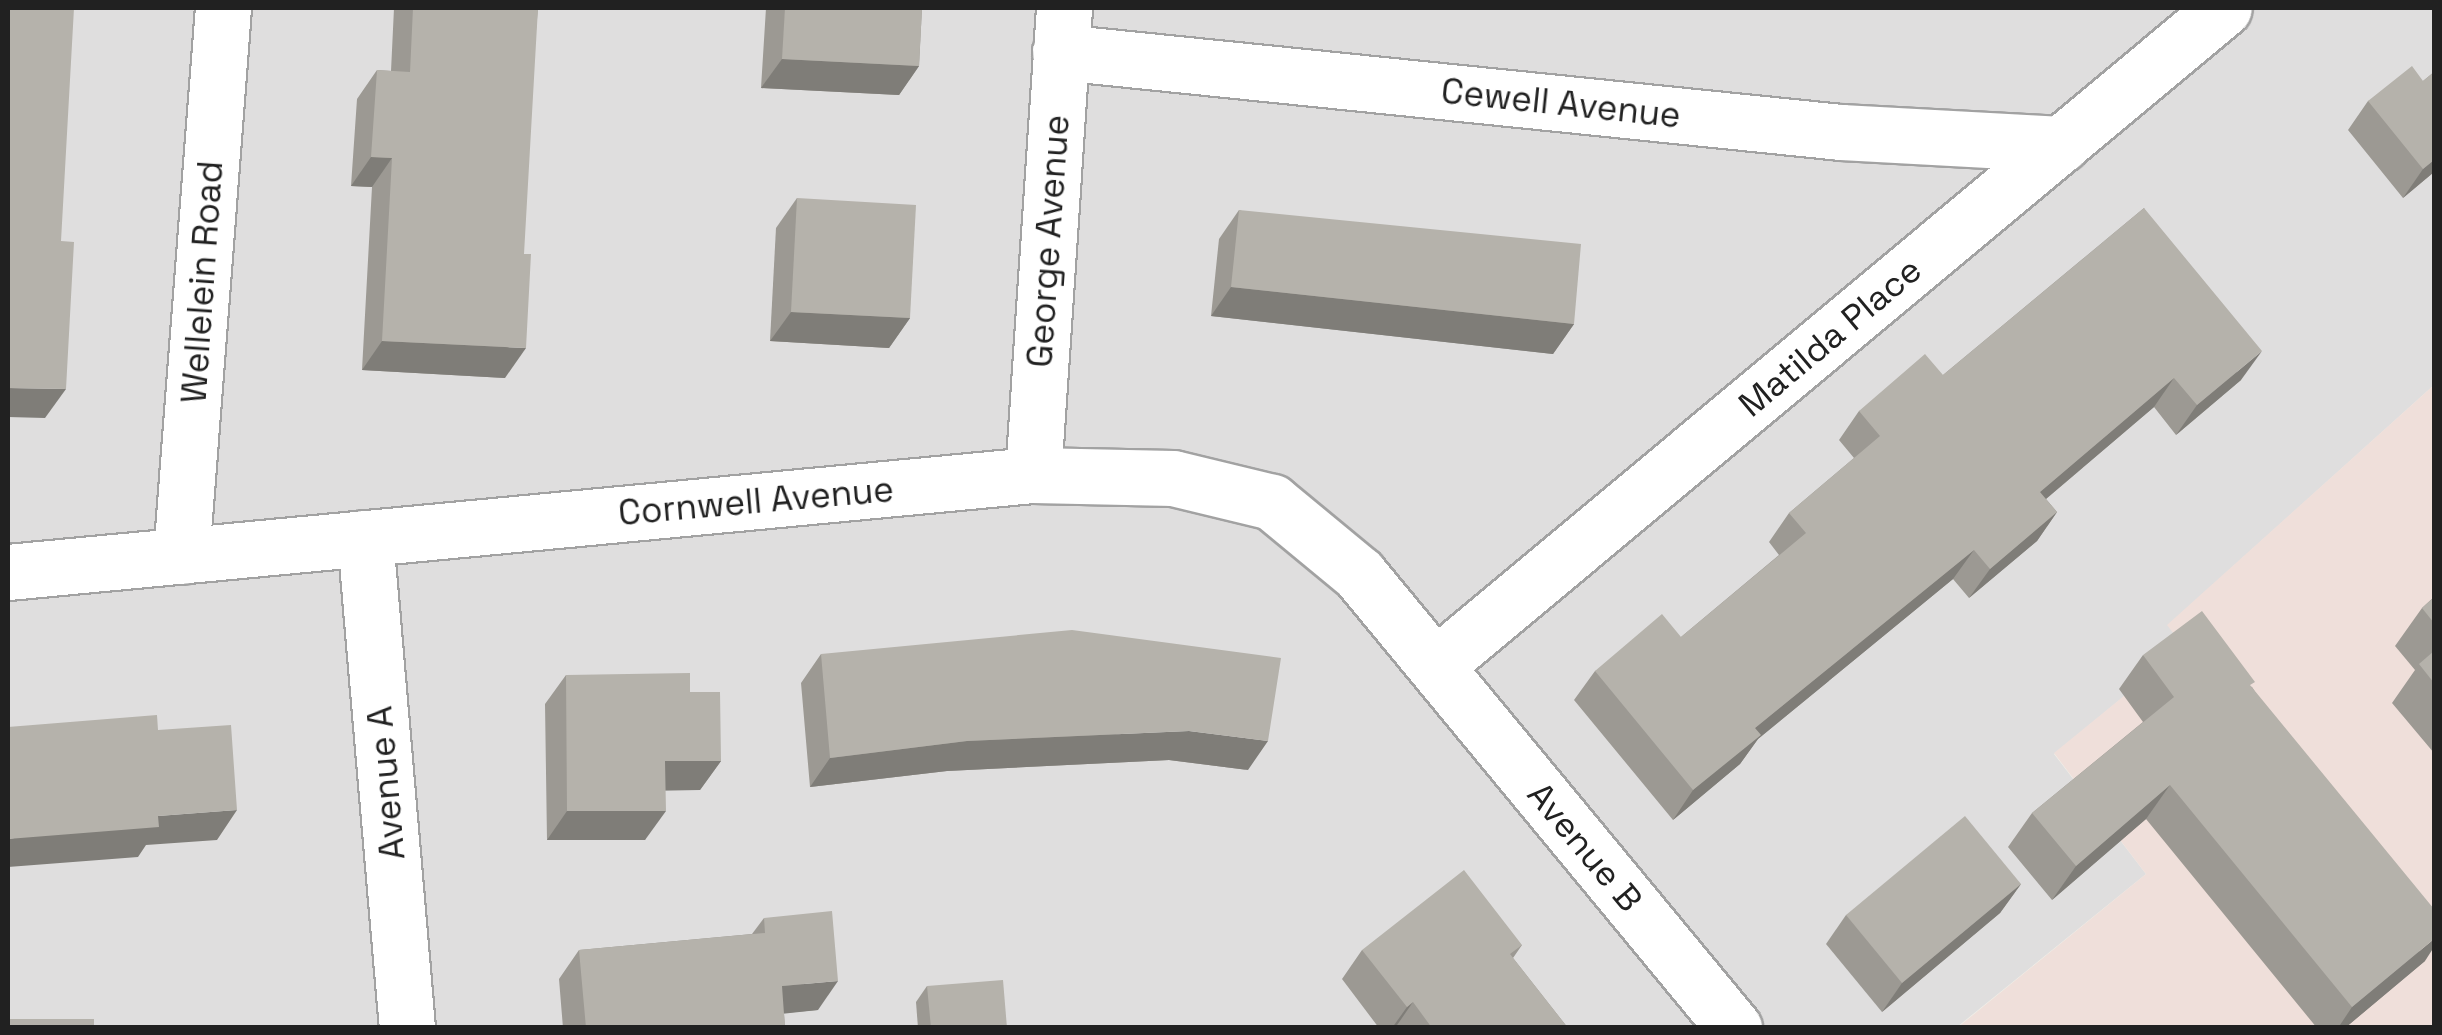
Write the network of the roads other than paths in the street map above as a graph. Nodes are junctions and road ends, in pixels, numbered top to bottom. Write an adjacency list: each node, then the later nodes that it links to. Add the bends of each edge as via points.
1 (223, 8): 7 (street, Wellelein Road)
2 (2224, 8): 4 (street, Matilda Place)
3 (1062, 30): 4 (street, Cewell Avenue, via 1842,132); 5 (street, George Avenue)
4 (2062, 144): 9 (street, Matilda Place)
5 (1034, 475): 6 (street, Cornwell Avenue); 9 (street, Cornwell Avenue, via 1173,478 1272,502 1359,574)
6 (365, 538): 7 (street, Cornwell Avenue); 10 (street, Avenue A)
7 (180, 556): 8 (street, Cornwell Avenue)
8 (8, 572)
9 (1435, 666): 11 (street, Avenue B)
10 (407, 1028)
11 (1734, 1028)

